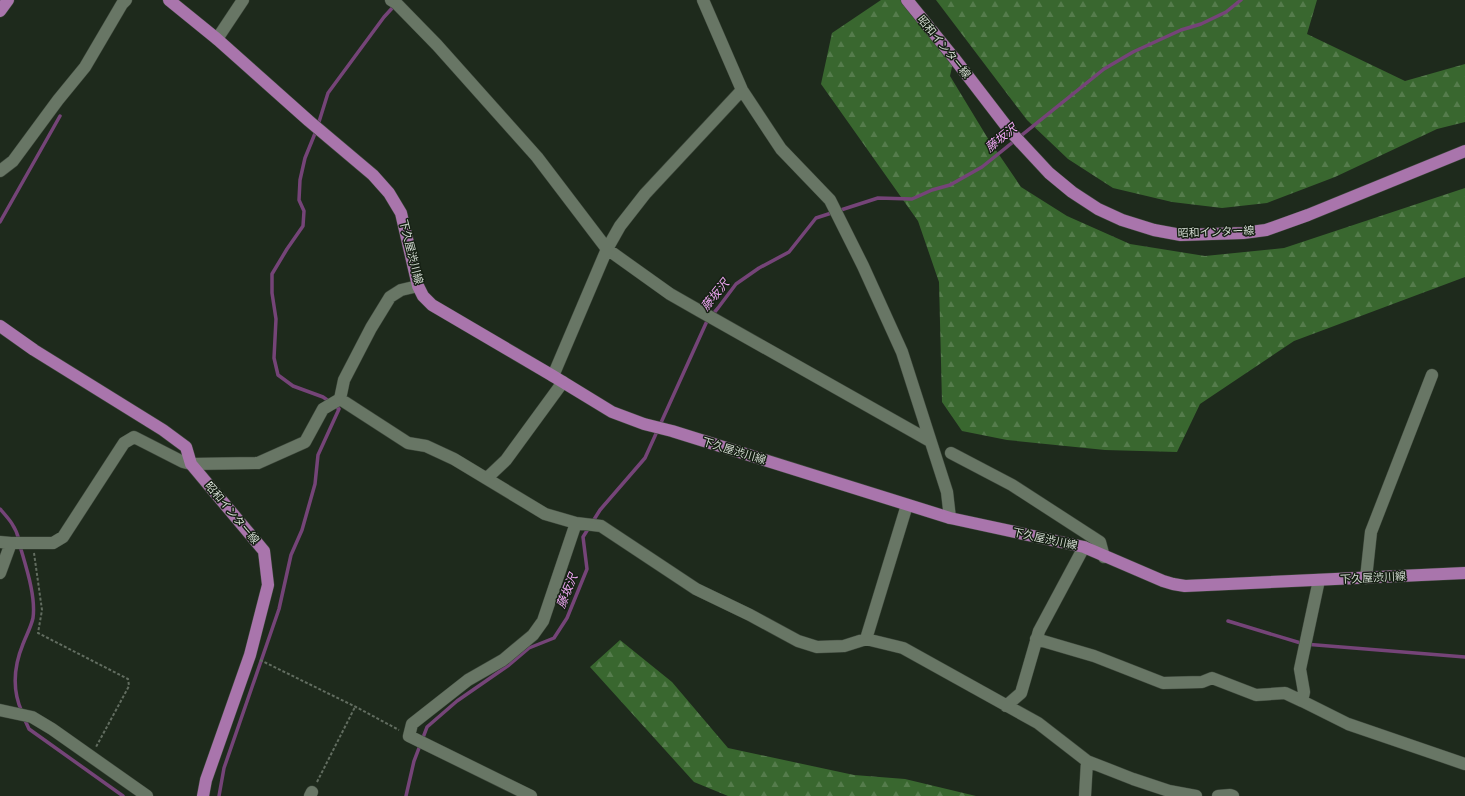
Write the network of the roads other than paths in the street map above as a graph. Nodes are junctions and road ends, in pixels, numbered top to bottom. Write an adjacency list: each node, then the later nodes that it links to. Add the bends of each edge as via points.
1 (8, 0): 8 (main road)
2 (126, 0): 12 (street, via 85,67 13,161)
3 (169, 0): 9 (main road, 下久屋渋川線)
4 (243, 0): 9 (street)
5 (391, 0): 13 (street, via 437,45 537,157)
6 (703, 0): 10 (street)
7 (907, 0): 11 (main road, 昭和インター線, via 1010,131 1049,173 1098,209 1154,230 1181,235 1266,230)
8 (0, 11)
9 (217, 38): 14 (main road, 下久屋渋川線, via 373,175 389,193 401,213)
10 (742, 90): 13 (street, via 646,194 620,226); 19 (street, via 781,149 830,200 902,352)
11 (1465, 151)
12 (0, 171)
13 (607, 249): 17 (street); 19 (street, via 670,294)
14 (418, 286): 17 (main road, 下久屋渋川線, via 423,296 438,308); 18 (street, via 401,290 390,297 370,328 344,380)
15 (0, 326): 21 (main road, 昭和インター線, via 163,430 186,447)
16 (1432, 376): 31 (street, via 1371,532)
17 (558, 379): 22 (street, via 506,460); 23 (main road, 下久屋渋川線, via 612,412 644,424)
18 (340, 400): 21 (street, via 323,409 305,442 258,463); 22 (street, via 408,443 426,446)
19 (930, 440): 24 (street, via 947,492)
20 (950, 453): 28 (street, via 1012,485 1100,542)
21 (190, 464): 26 (street, via 134,437 124,443 63,537 53,543); 41 (main road, 昭和インター線, via 264,551 268,585 250,655 206,780)
22 (487, 478): 25 (street, via 545,514)
23 (907, 505): 24 (main road, 下久屋渋川線); 33 (street)
24 (950, 518): 27 (main road, 下久屋渋川線)
25 (576, 523): 33 (street, via 600,526 696,589 798,641 817,646 844,646); 42 (street, via 543,620 533,635 503,660 468,680 412,724 409,736)
26 (6, 542): 29 (street)
27 (1084, 547): 28 (main road, 下久屋渋川線); 34 (street)
28 (1104, 557): 32 (main road, 下久屋渋川線, via 1179,585)
29 (0, 573)
30 (1465, 573): 31 (main road, 下久屋渋川線)
31 (1366, 578): 32 (main road, 下久屋渋川線)
32 (1319, 580): 35 (street, via 1300,669 1304,692)
33 (866, 639): 36 (street, via 903,648)
34 (1036, 639): 35 (street, via 1094,656 1163,683 1202,682 1212,678 1256,695 1285,693); 36 (street, via 1021,693)
35 (1302, 700): 39 (street, via 1348,724)
36 (1006, 706): 38 (street, via 1038,723)
37 (0, 710): 40 (street, via 32,717)
38 (1087, 761): 43 (street); 44 (street, via 1169,791)
39 (1465, 764)
40 (146, 796)
41 (204, 796)
42 (528, 796)
43 (1085, 796)
44 (1196, 796)
45 (1218, 796): 46 (street)
46 (1233, 796)

